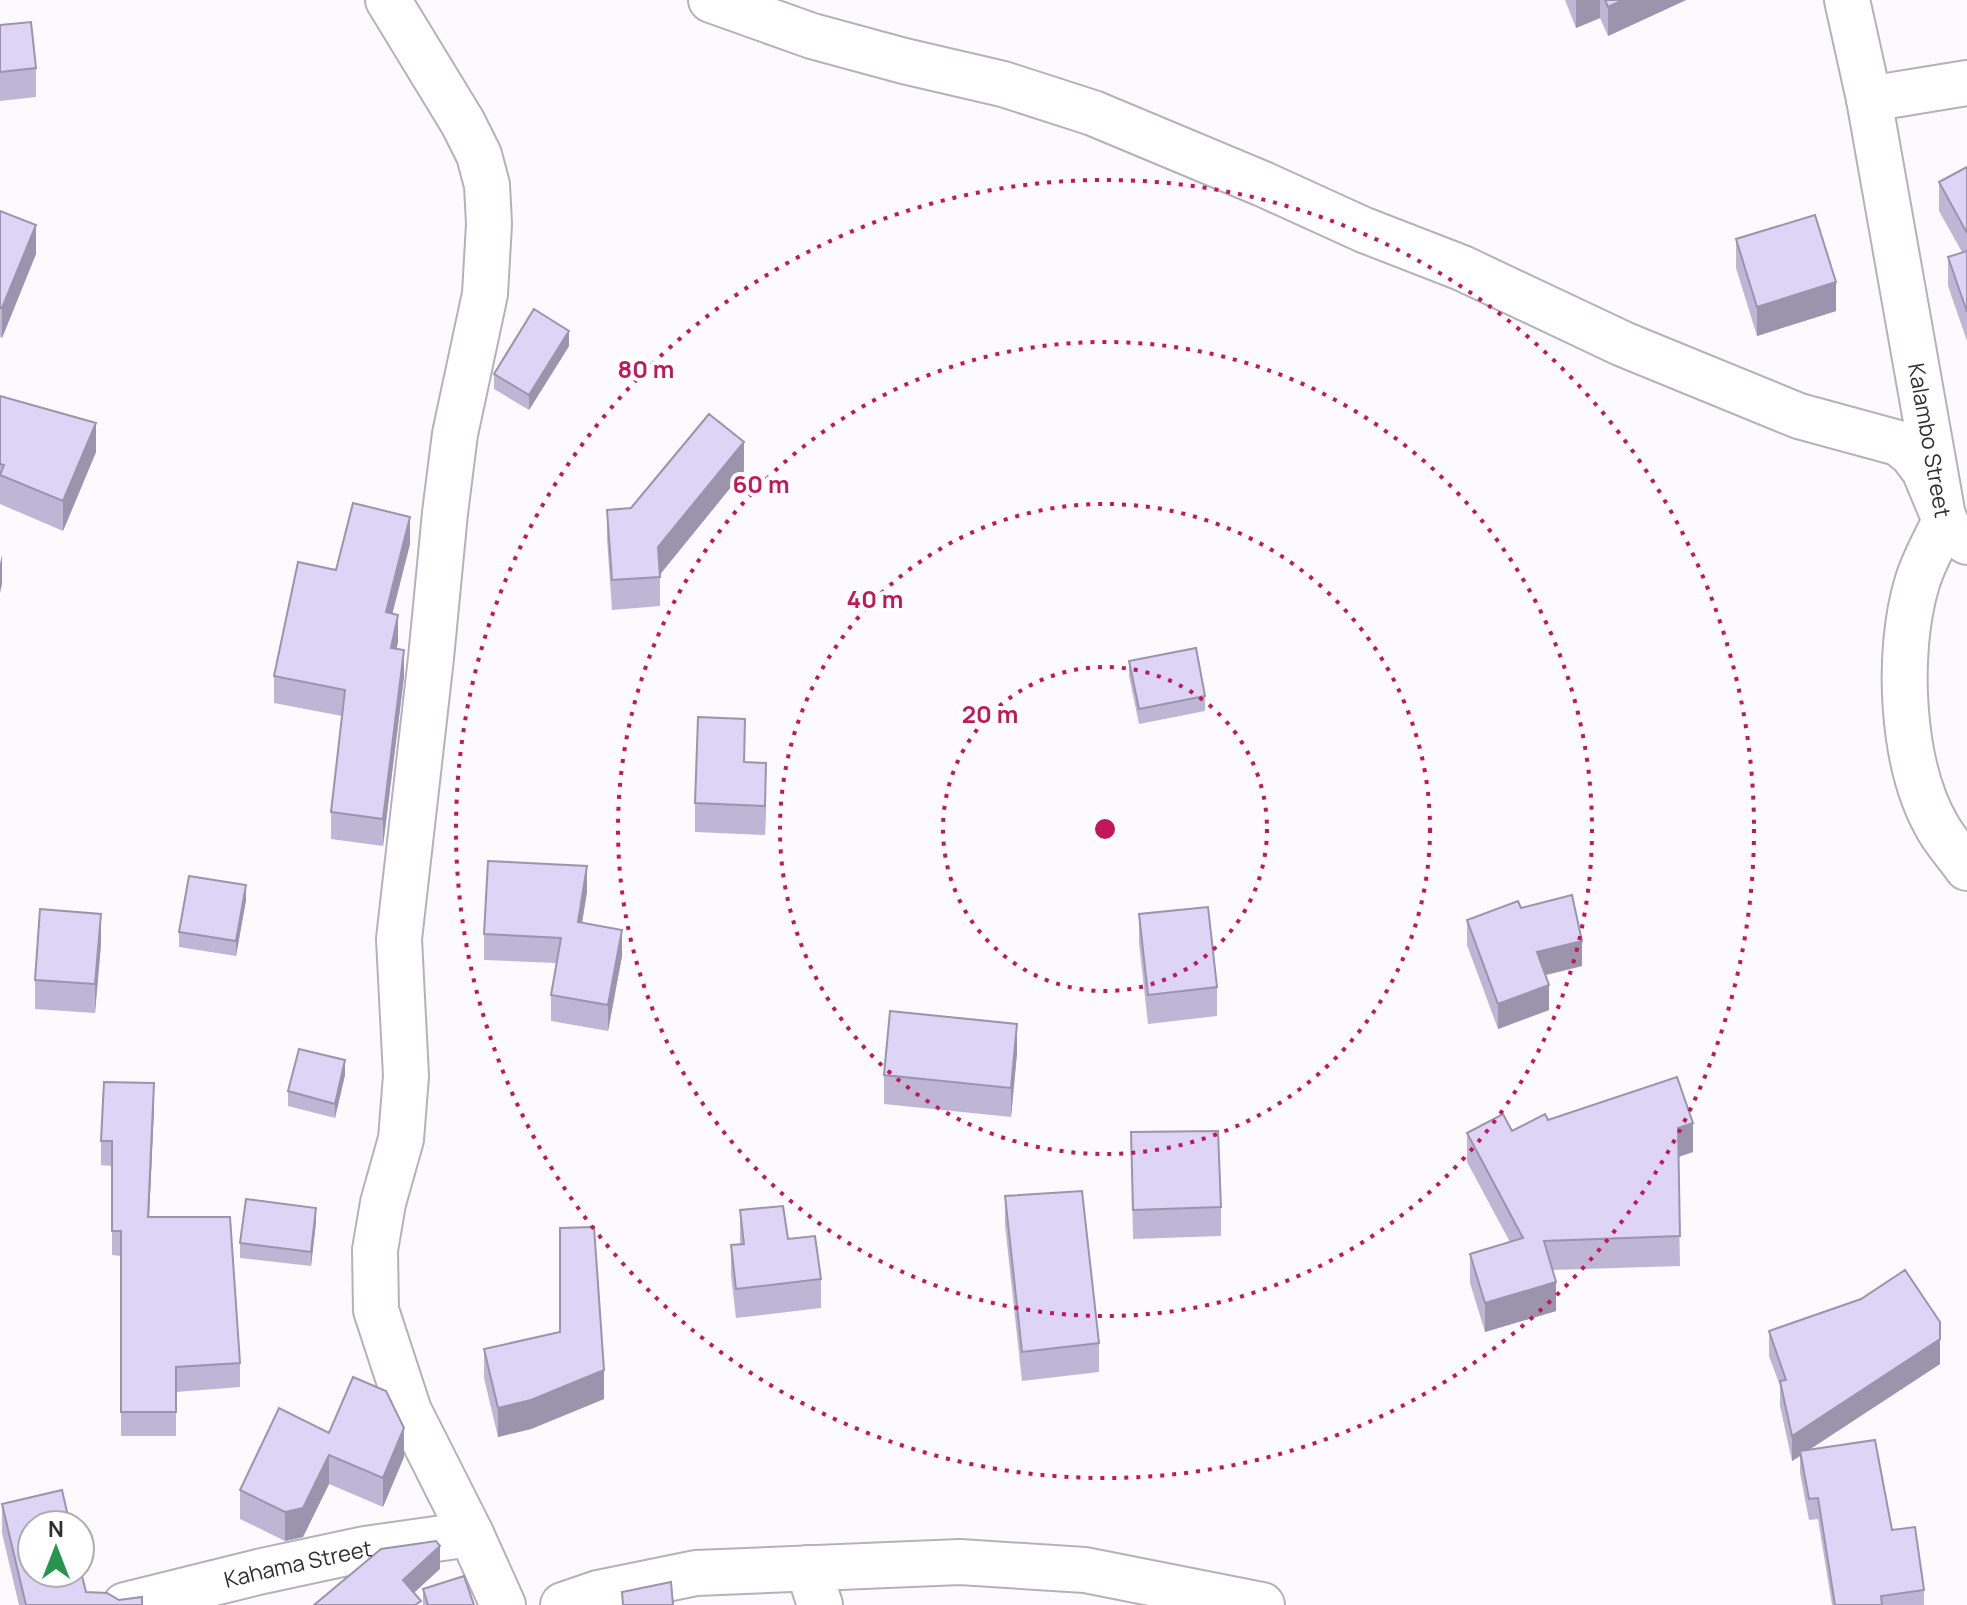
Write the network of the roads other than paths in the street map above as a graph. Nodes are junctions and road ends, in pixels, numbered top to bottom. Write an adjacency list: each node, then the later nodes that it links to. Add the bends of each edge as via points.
1 (388, 0): 8 (street, via 463,123 487,185 485,294 455,434 399,939 406,1076 401,1139 375,1250 376,1310 409,1411)
2 (711, 0): 6 (street, via 812,36 1003,84 1093,113 1462,268 1623,344 1799,416 1898,443 1924,470)
3 (1847, 0): 5 (street, Kalambo Street)
4 (1967, 83): 5 (street)
5 (1869, 99): 6 (street, Kalambo Street)
6 (1956, 532): 7 (street, Kalambo Street, via 1917,582 1907,648 1907,711 1921,787 1938,828)
7 (1967, 868)
8 (471, 1534): 10 (street, Kahama Street, via 365,1549); 11 (street)
9 (814, 1586): 12 (street, via 696,1573); 13 (street, via 960,1562 1085,1570)
10 (125, 1605)
11 (503, 1605)
12 (563, 1605)
13 (1262, 1605)

